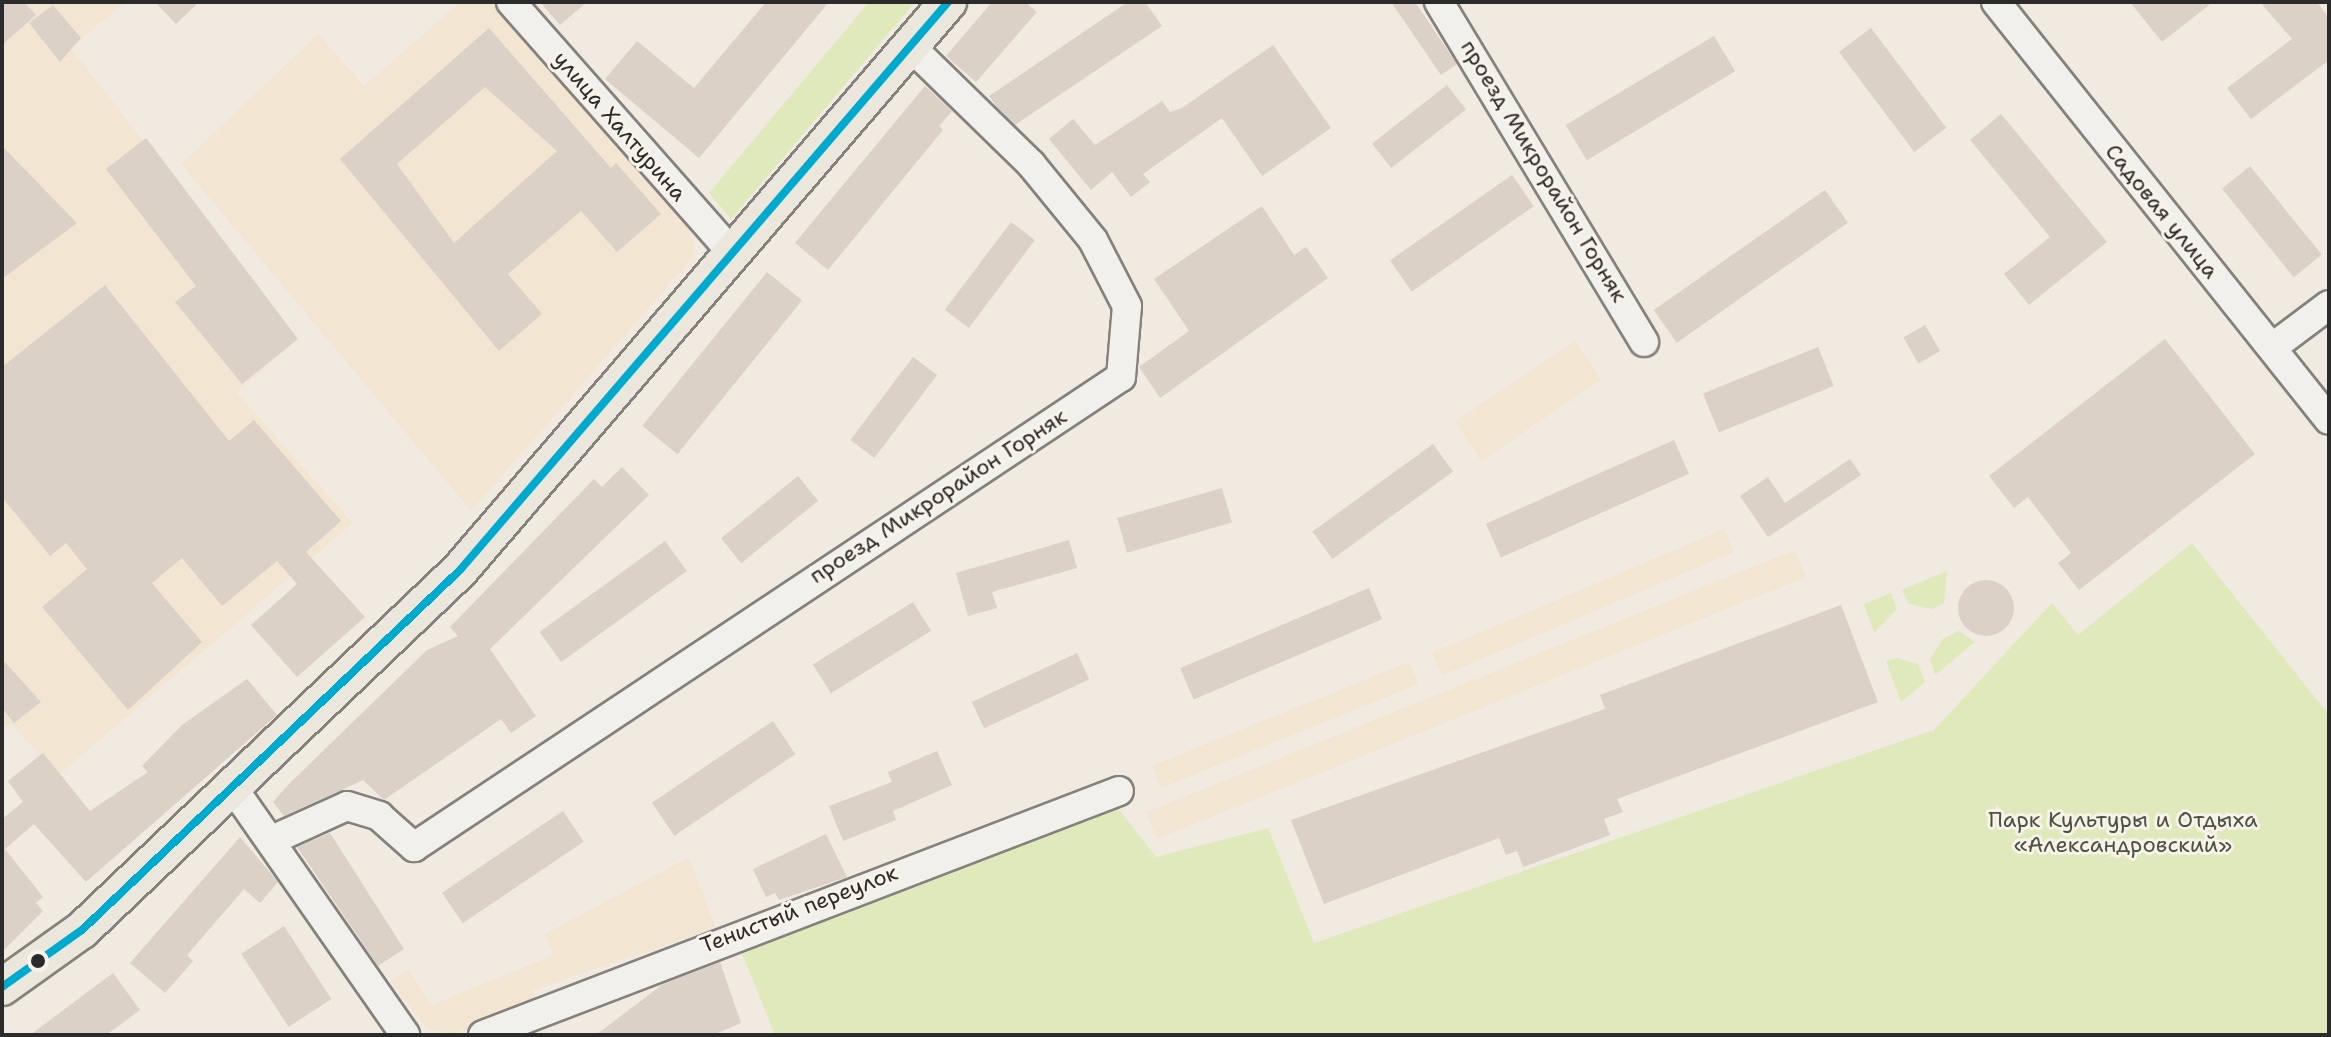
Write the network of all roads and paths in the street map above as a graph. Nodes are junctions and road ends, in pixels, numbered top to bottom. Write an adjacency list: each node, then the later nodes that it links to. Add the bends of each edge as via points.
1 (511, 2): 6 (street, улица Халтурина)
2 (948, 2): 5 (main road)
3 (1439, 2): 8 (street, проезд Микрорайон Горняк)
4 (1996, 2): 9 (street, Садовая улица)
5 (910, 46): 6 (main road); 13 (street, проезд Микрорайон Горняк, via 1031,164 1093,240 1127,306 1121,377 414,847 379,816 347,806)
6 (730, 250): 11 (main road, via 460,570)
7 (2329, 305): 9 (street)
8 (1644, 342)
9 (2273, 347): 10 (street, Садовая улица)
10 (2329, 420)
11 (233, 788): 13 (street); 14 (main road, via 82,930)
12 (1119, 791): 16 (street, Тенистый переулок)
13 (272, 840): 15 (street)
14 (2, 987)
15 (405, 1035)
16 (483, 1035)

